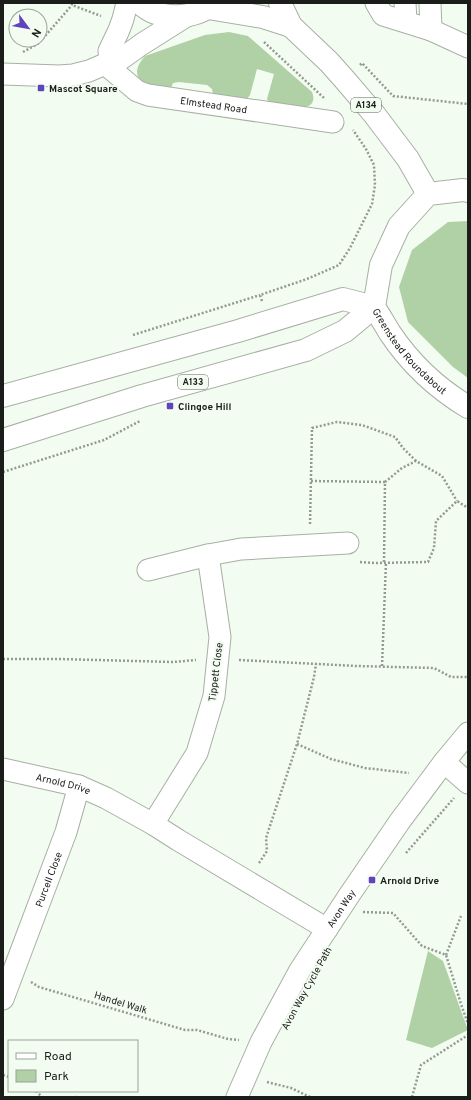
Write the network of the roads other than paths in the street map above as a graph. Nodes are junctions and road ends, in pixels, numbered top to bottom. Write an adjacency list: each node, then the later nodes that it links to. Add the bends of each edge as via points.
1 (127, 3): 11 (street)
2 (140, 3): 6 (main road, A134, via 154,12 180,17)
3 (280, 3): 8 (main road, A134)
4 (376, 3): 7 (street, via 383,15)
5 (430, 3): 9 (street)
6 (203, 9): 8 (main road, A134, via 263,17); 11 (street, via 120,59)
7 (406, 12): 9 (street)
8 (291, 26): 15 (main road, A134, via 346,80 374,114 408,159)
9 (431, 30): 10 (street)
10 (468, 47)
11 (107, 62): 12 (street, via 73,75); 13 (street, Elmstead Road, via 137,90 148,95)
12 (3, 74)
13 (332, 122)
14 (468, 191): 15 (main road)
15 (428, 194): 16 (main road, Greenstead Roundabout, via 399,226 381,264)
16 (374, 307): 17 (main road, via 343,299); 18 (main road, Greenstead Roundabout, via 410,359 433,382); 19 (main road, A133, via 345,331 306,350 142,396)
17 (3, 396)
18 (468, 407)
19 (3, 440)
20 (348, 543): 21 (street, via 241,549)
21 (208, 555): 22 (street); 28 (street, Tippett Close, via 220,636 214,696 197,752)
22 (148, 570)
23 (468, 733): 24 (street, Avon Way)
24 (444, 762): 26 (street); 29 (street, Avon Way, via 400,821)
25 (3, 769): 27 (street, Arnold Drive)
26 (468, 782)
27 (78, 786): 28 (street, Arnold Drive); 30 (street, Purcell Close, via 66,832)
28 (153, 824): 29 (street, Arnold Drive)
29 (327, 930): 31 (street, Avon Way, via 300,970 261,1042)
30 (3, 999)
31 (236, 1097)

